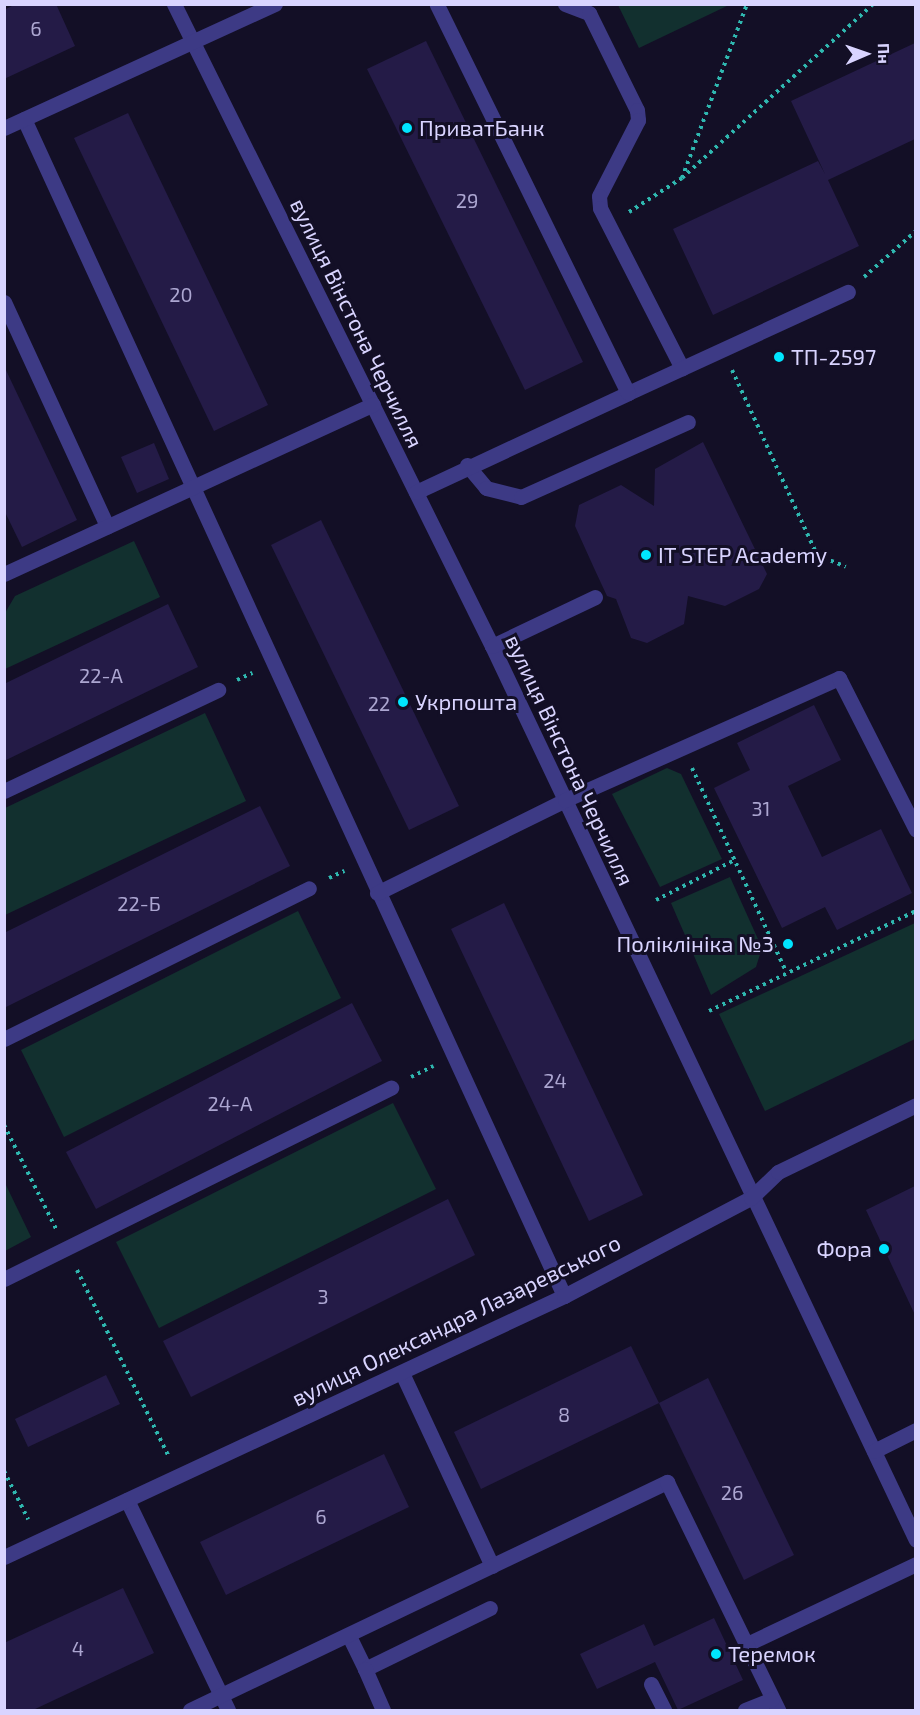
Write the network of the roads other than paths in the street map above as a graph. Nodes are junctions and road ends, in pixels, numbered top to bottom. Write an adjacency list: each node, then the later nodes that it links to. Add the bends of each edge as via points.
1 (174, 4): 5 (street, вулиця Вінстона Черчилля)
2 (275, 4): 5 (street)
3 (437, 4): 11 (street)
4 (565, 4): 10 (street, via 589,13 637,110 638,120 599,196 609,226)
5 (192, 41): 6 (street); 12 (street, вулиця Вінстона Черчилля)
6 (24, 119): 7 (street); 15 (street)
7 (4, 128)
8 (848, 292): 10 (street)
9 (4, 302): 17 (street)
10 (682, 368): 11 (street)
11 (628, 393): 14 (street)
12 (373, 404): 15 (street); 16 (street, вулиця Вінстона Черчилля)
13 (688, 422): 14 (street, via 520,497 486,488)
14 (467, 465): 16 (street)
15 (191, 488): 17 (street); 26 (street)
16 (416, 492): 20 (street, вулиця Вінстона Черчилля)
17 (107, 526): 18 (street)
18 (4, 574)
19 (595, 597): 20 (street)
20 (492, 646): 23 (street, вулиця Вінстона Черчилля)
21 (218, 690): 22 (street)
22 (4, 790)
23 (565, 801): 24 (street, via 840,678); 26 (street); 30 (street, вулиця Вінстона Черчилля)
24 (915, 830)
25 (309, 888): 27 (street)
26 (377, 893): 32 (street)
27 (4, 1039)
28 (390, 1088): 31 (street)
29 (915, 1106): 30 (street, вулиця Олександра Лазаревського, via 778,1172)
30 (751, 1198): 32 (street, вулиця Олександра Лазаревського); 35 (street, вулиця Вінстона Черчилля)
31 (4, 1279)
32 (564, 1296): 33 (street, вулиця Олександра Лазаревського)
33 (402, 1373): 36 (street, вулиця Олександра Лазаревського); 40 (street)
34 (915, 1430): 35 (street)
35 (873, 1451): 37 (street, вулиця Вінстона Черчилля)
36 (127, 1500): 38 (street, вулиця Олександра Лазаревського); 46 (street)
37 (915, 1540)
38 (4, 1557)
39 (915, 1564): 43 (street)
40 (492, 1566): 42 (street); 43 (street, via 667,1482)
41 (490, 1608): 44 (street)
42 (349, 1636): 44 (street); 46 (street)
43 (747, 1644): 47 (street)
44 (364, 1670): 50 (street)
45 (651, 1684): 51 (street)
46 (221, 1696): 48 (street); 49 (street)
47 (775, 1705): 52 (street)
48 (190, 1710)
49 (228, 1710)
50 (383, 1710)
51 (664, 1710)
52 (746, 1710)

